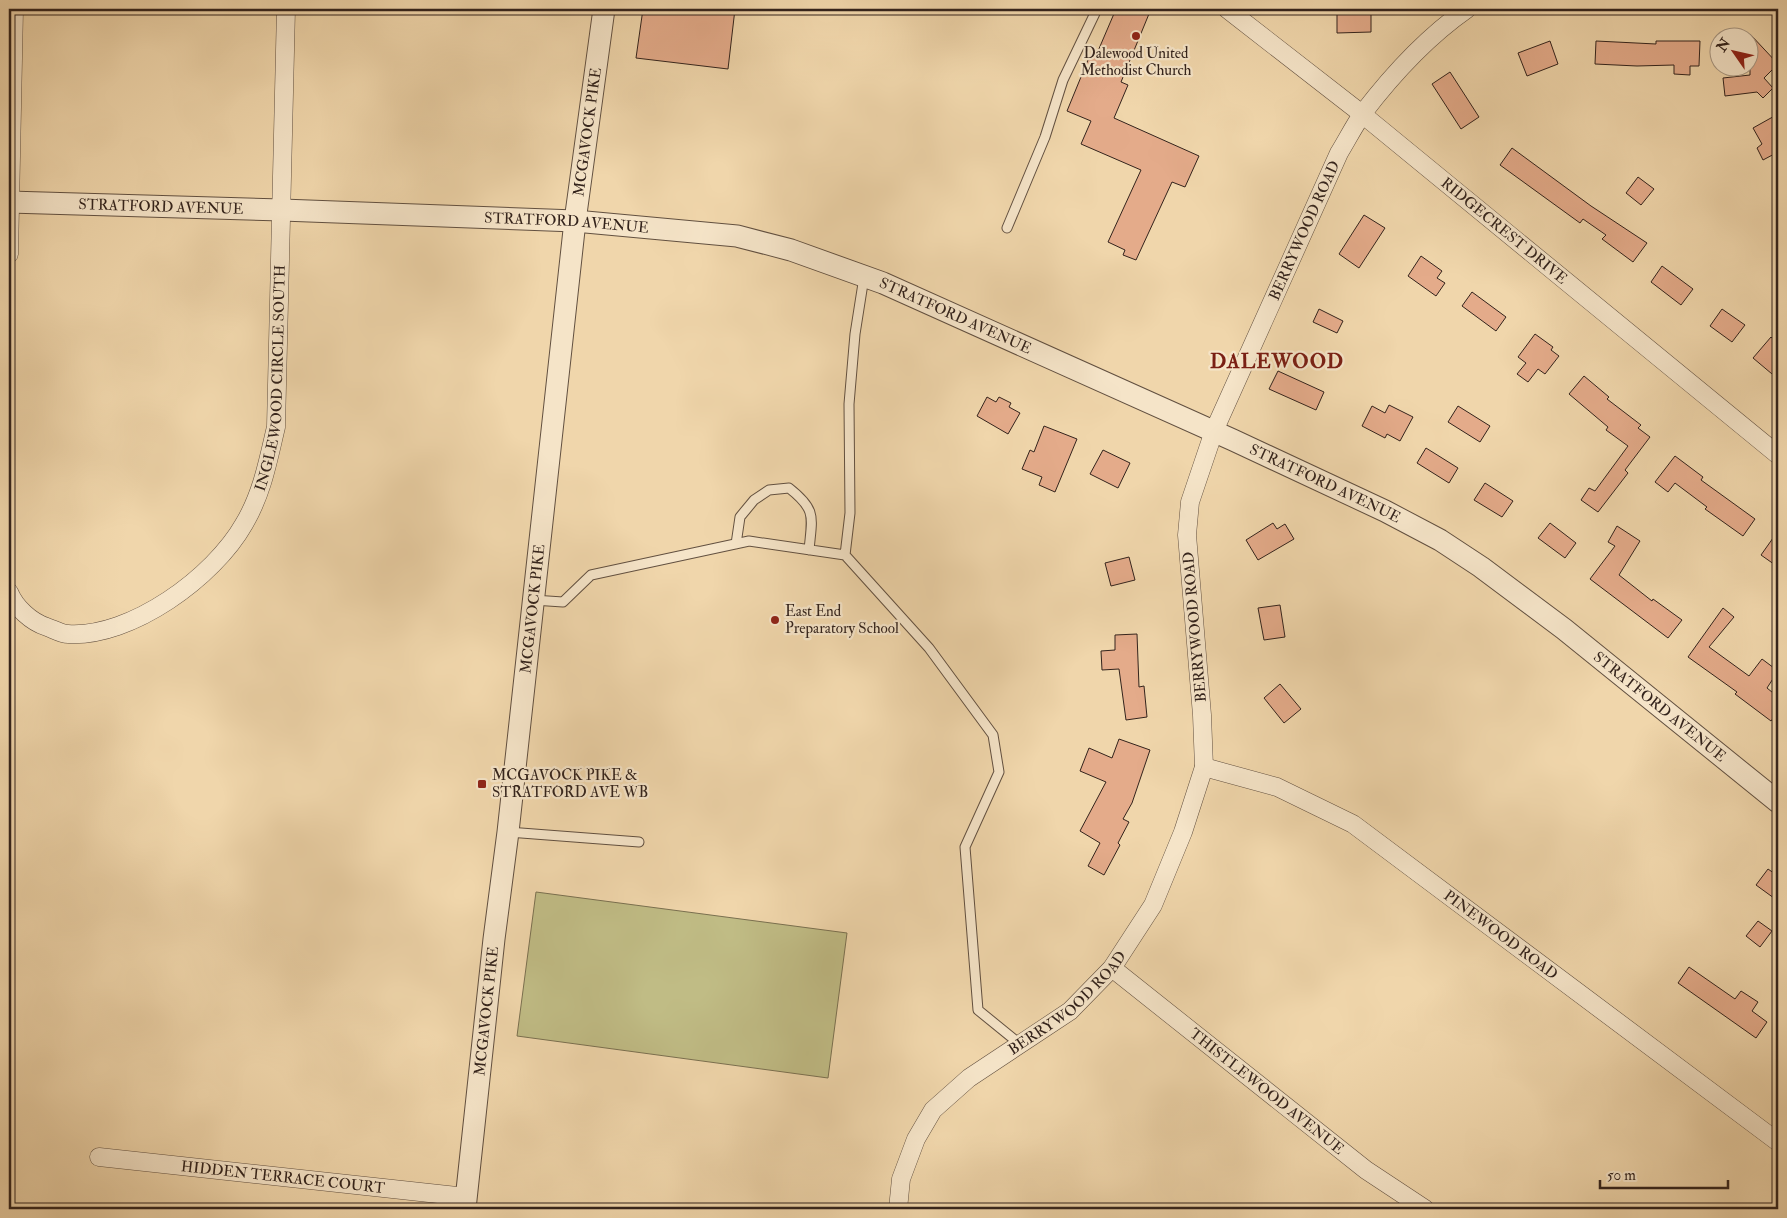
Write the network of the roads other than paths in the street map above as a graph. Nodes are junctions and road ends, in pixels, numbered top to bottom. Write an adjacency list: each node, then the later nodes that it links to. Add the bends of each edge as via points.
1 (14, 9): 8 (street)
2 (286, 9): 9 (street, INGLEWOOD CIRCLE SOUTH)
3 (604, 9): 10 (street, MCGAVOCK PIKE)
4 (1097, 9): 11 (lane, via 1062,80 1045,137)
5 (1227, 9): 7 (street, RIDGECREST DRIVE)
6 (1467, 9): 7 (street, BERRYWOOD ROAD, via 1451,20 1398,71)
7 (1362, 114): 14 (street, BERRYWOOD ROAD, via 1339,153); 15 (street, RIDGECREST DRIVE)
8 (10, 202): 9 (street, STRATFORD AVENUE); 12 (street)
9 (282, 210): 10 (street, STRATFORD AVENUE); 19 (street, INGLEWOOD CIRCLE SOUTH, via 276,427 263,484 244,524 219,558 188,588 154,609 107,631 67,634 37,624 12,601)
10 (575, 221): 13 (street, STRATFORD AVENUE, via 737,236 791,250); 20 (street, MCGAVOCK PIKE)
11 (1007, 228)
12 (9, 254)
13 (864, 276): 14 (street, STRATFORD AVENUE); 18 (lane, via 849,404 850,513)
14 (1214, 431): 21 (street, BERRYWOOD ROAD, via 1190,502 1187,536); 22 (street, STRATFORD AVENUE, via 1440,540 1564,629)
15 (1778, 455)
16 (736, 544): 17 (lane, via 749,541); 17 (lane, via 740,517 754,500 769,490 789,488 805,500 812,516); 20 (lane, via 591,576 563,602)
17 (809, 550): 18 (lane)
18 (845, 555): 26 (lane, via 929,648 993,735 998,772 965,847 978,1010)
19 (9, 592)
20 (533, 600): 23 (street, MCGAVOCK PIKE)
21 (1204, 767): 25 (street, BERRYWOOD ROAD, via 1183,832 1153,905); 27 (street, PINEWOOD ROAD, via 1277,787 1353,824)
22 (1778, 802)
23 (508, 832): 24 (lane); 29 (street, MCGAVOCK PIKE)
24 (639, 842)
25 (1112, 968): 26 (street, BERRYWOOD ROAD, via 1070,1011); 31 (street, THISTLEWOOD AVENUE, via 1366,1170)
26 (1021, 1045): 30 (street, BERRYWOOD ROAD, via 969,1078 933,1110 916,1139 901,1179)
27 (1778, 1142)
28 (99, 1157): 29 (street, HIDDEN TERRACE COURT)
29 (466, 1203)
30 (898, 1209)
31 (1425, 1209)

